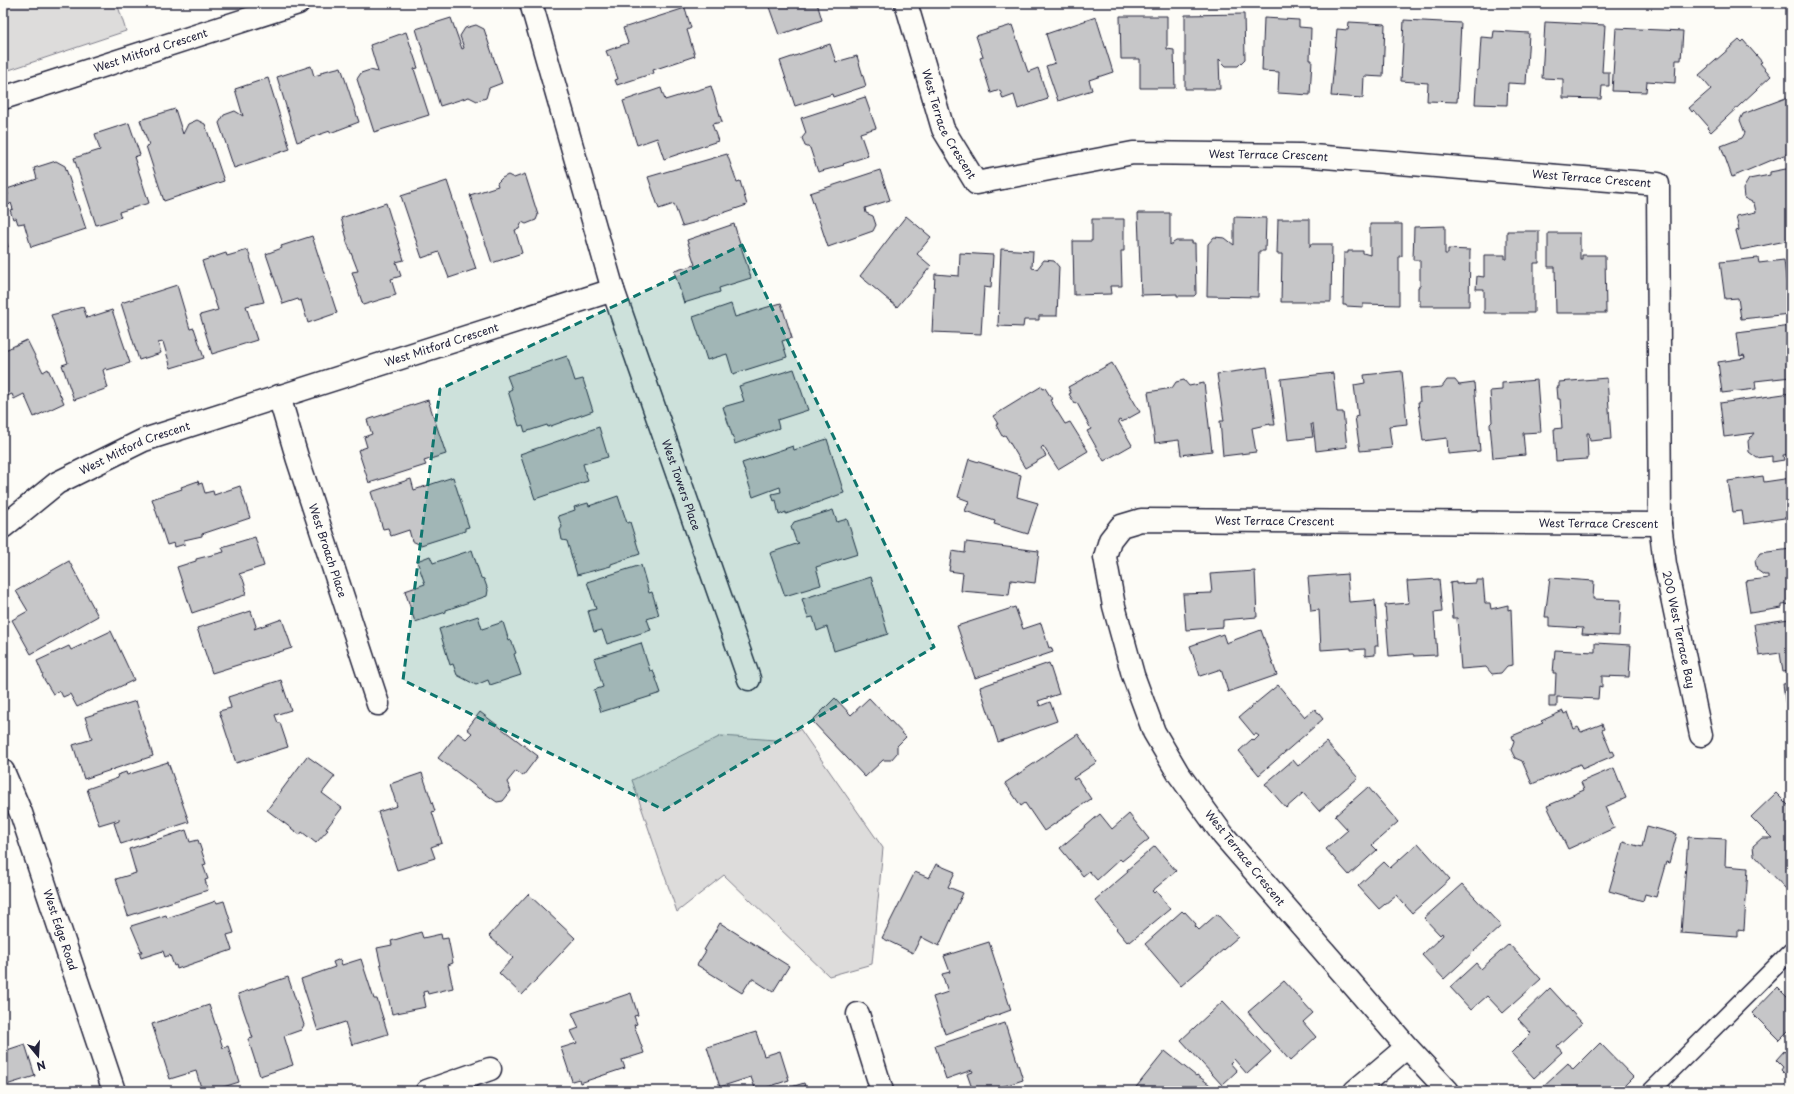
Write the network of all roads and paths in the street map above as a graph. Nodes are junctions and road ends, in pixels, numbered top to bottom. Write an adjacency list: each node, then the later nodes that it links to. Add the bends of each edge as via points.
1 (298, 3): 4 (street, West Mitford Crescent)
2 (531, 3): 5 (street)
3 (906, 3): 7 (street, West Terrace Crescent, via 943,129 976,183 1133,154 1300,155 1658,184)
4 (3, 98)
5 (613, 290): 6 (street, West Mitford Crescent); 9 (street, West Towers Place)
6 (279, 396): 8 (street, West Mitford Crescent, via 144,440 57,483); 10 (street, West Broach Place)
7 (1660, 524): 11 (street, 200 West Terrace Bay, via 1665,564); 15 (street, West Terrace Crescent, via 1141,520 1121,526 1110,540 1105,557 1114,606 1133,675 1154,732 1178,772 1223,835)
8 (3, 527)
9 (749, 679)
10 (378, 704)
11 (1701, 735)
12 (3, 771): 17 (street, West Edge Road, via 21,813)
13 (1791, 951): 22 (lane)
14 (858, 1014): 19 (street)
15 (1407, 1047): 20 (street); 21 (street, West Terrace Crescent)
16 (490, 1069): 18 (street)
17 (114, 1091)
18 (427, 1091)
19 (882, 1091)
20 (1355, 1091)
21 (1448, 1091)
22 (1651, 1091)

